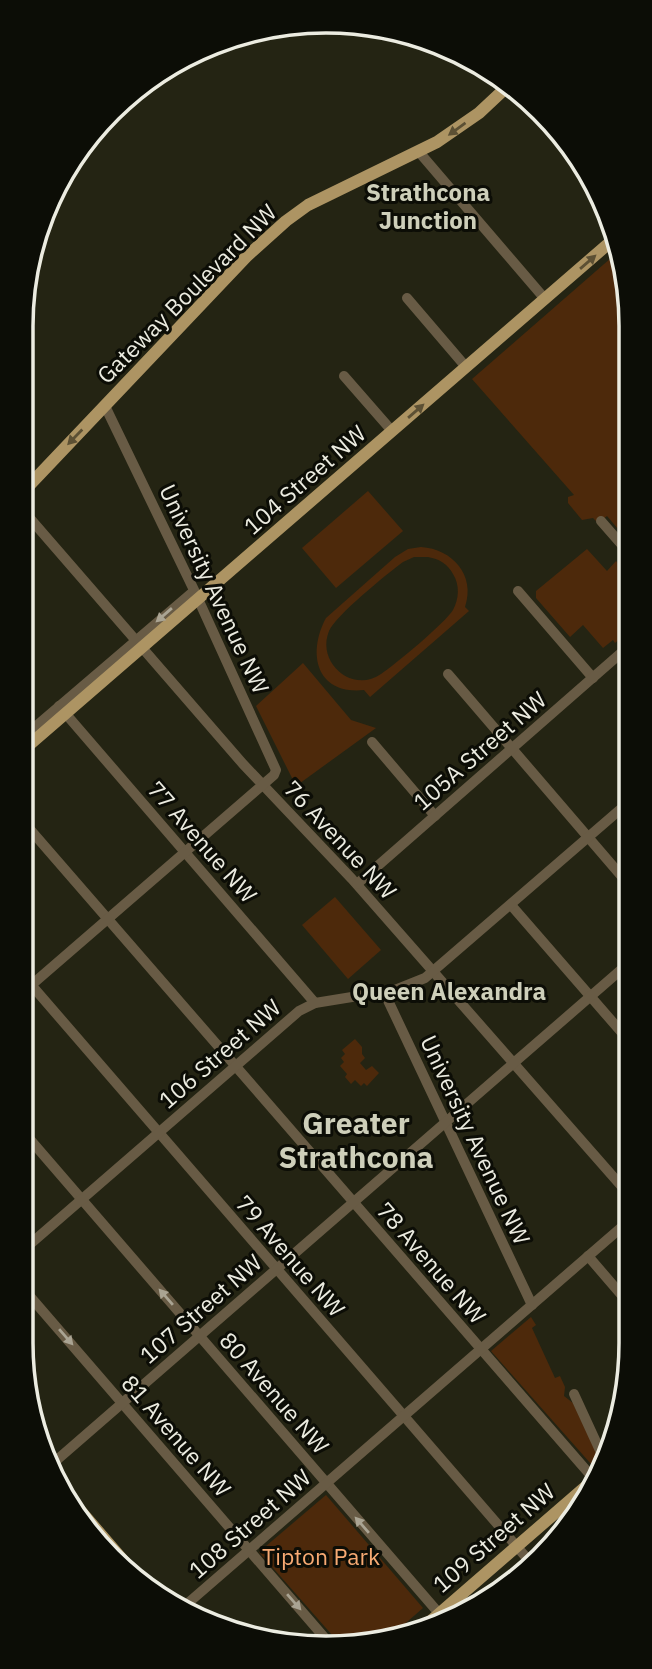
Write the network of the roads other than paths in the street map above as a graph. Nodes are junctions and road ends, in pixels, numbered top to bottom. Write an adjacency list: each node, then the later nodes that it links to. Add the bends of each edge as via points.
1 (501, 92): 2 (main road, Gateway Boulevard NW, one-way to 2, via 455,131)
2 (419, 152): 5 (street); 8 (main road, Gateway Boulevard NW, via 326,195 286,221)
3 (607, 245): 5 (main road, 104 Street NW, one-way to 3)
4 (407, 298): 6 (street)
5 (545, 299): 6 (main road, 104 Street NW)
6 (467, 367): 9 (main road, 104 Street NW, one-way to 6)
7 (344, 376): 9 (street)
8 (105, 406): 10 (main road, Gateway Boulevard NW, one-way to 10); 15 (street, University Avenue NW)
9 (392, 431): 15 (main road, 104 Street NW)
10 (33, 481)
11 (601, 521): 13 (street)
12 (33, 523): 16 (street, 76 Avenue NW)
13 (619, 542)
14 (518, 591): 19 (street)
15 (196, 595): 16 (main road, 104 Street NW); 25 (street, University Avenue NW, via 276,766 274,775)
16 (138, 645): 20 (main road, 104 Street NW); 25 (street, 76 Avenue NW)
17 (619, 655): 19 (street, 105A Street NW)
18 (448, 674): 24 (street)
19 (593, 678): 24 (street, 105A Street NW)
20 (62, 710): 21 (street, 104 Street NW); 22 (main road, 104 Street NW); 30 (street, 77 Avenue NW)
21 (33, 731)
22 (33, 740)
23 (372, 742): 27 (street)
24 (512, 748): 27 (street, 105A Street NW); 29 (street)
25 (262, 785): 30 (street); 32 (street, 76 Avenue NW)
26 (619, 811): 29 (street, 106 Street NW)
27 (435, 816): 32 (street, 105A Street NW)
28 (33, 833): 34 (street, 78 Avenue NW)
29 (589, 837): 31 (street); 33 (street, 106 Street NW)
30 (185, 852): 34 (street); 41 (street, 77 Avenue NW)
31 (619, 873)
32 (356, 884): 36 (street, 76 Avenue NW)
33 (511, 905): 36 (street, 106 Street NW); 40 (street)
34 (108, 919): 37 (street); 44 (street, 78 Avenue NW)
35 (619, 971): 40 (street, 107 Street NW)
36 (433, 972): 39 (street, 106 Street NW); 43 (street, 76 Avenue NW)
37 (33, 983)
38 (33, 987): 46 (street, 79 Avenue NW)
39 (384, 992): 41 (street, 106 Street NW); 45 (street, University Avenue NW)
40 (590, 996): 42 (street); 43 (street, 107 Street NW)
41 (315, 1003): 44 (street, 106 Street NW, via 299,1011)
42 (619, 1029)
43 (514, 1063): 45 (street, 107 Street NW); 48 (street, 76 Avenue NW)
44 (235, 1066): 46 (street, 106 Street NW); 50 (street, 78 Avenue NW)
45 (446, 1123): 50 (street, 107 Street NW); 57 (street, University Avenue NW)
46 (158, 1133): 49 (street, 106 Street NW); 54 (street, 79 Avenue NW)
47 (33, 1143): 49 (street, 80 Avenue NW)
48 (619, 1183)
49 (81, 1199): 52 (street, 106 Street NW); 58 (street, 80 Avenue NW, one-way to 49)
50 (353, 1203): 54 (street, 107 Street NW); 59 (street, 78 Avenue NW)
51 (619, 1229): 53 (street, 108 Street NW)
52 (33, 1241)
53 (588, 1256): 55 (street); 57 (street, 108 Street NW)
54 (276, 1269): 58 (street, 107 Street NW); 62 (street, 79 Avenue NW)
55 (619, 1292)
56 (33, 1300): 61 (street, 81 Avenue NW, one-way to 61)
57 (532, 1305): 59 (street, 108 Street NW)
58 (200, 1336): 61 (street, 107 Street NW); 66 (street, 80 Avenue NW)
59 (480, 1350): 62 (street, 108 Street NW); 65 (street, 78 Avenue NW)
60 (574, 1394): 63 (street)
61 (122, 1403): 64 (street, 107 Street NW); 69 (street, 81 Avenue NW)
62 (404, 1416): 66 (street, 108 Street NW); 68 (street, 79 Avenue NW)
63 (599, 1448)
64 (58, 1459)
65 (588, 1475)
66 (326, 1483): 69 (street, 108 Street NW); 73 (street, 80 Avenue NW, one-way to 66)
67 (578, 1492): 68 (main road, 109 Street NW)
68 (516, 1546): 70 (street, 79 Avenue NW); 72 (main road, 109 Street NW)
69 (249, 1550): 71 (street, 108 Street NW); 74 (street, 81 Avenue NW, one-way to 74)
70 (526, 1557)
71 (189, 1602)
72 (449, 1608)
73 (438, 1613)
74 (323, 1636)

